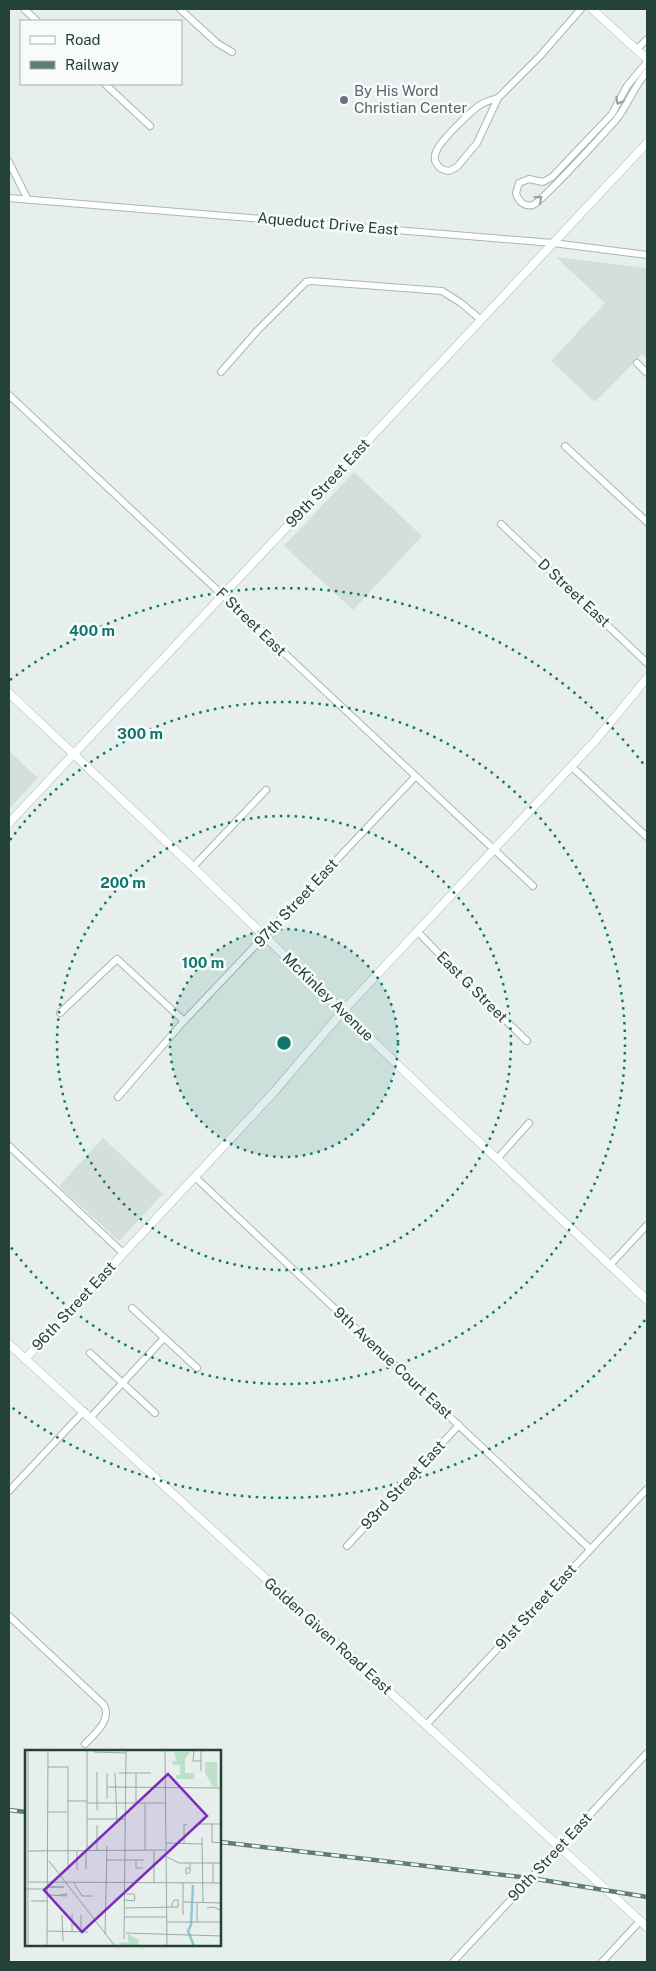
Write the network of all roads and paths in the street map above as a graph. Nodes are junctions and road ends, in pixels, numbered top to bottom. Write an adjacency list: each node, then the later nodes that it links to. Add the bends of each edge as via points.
1 (24, 9): 5 (street)
2 (180, 9): 8 (street)
3 (581, 9): 12 (street)
4 (592, 9): 7 (street)
5 (36, 20)
6 (647, 39): 7 (street)
7 (638, 49): 9 (street)
8 (232, 52)
9 (647, 60): 10 (street, one-way to 10, via 627,86 612,114 552,177 544,182 528,179 519,183 516,193 521,202 526,205 536,203 557,182 617,118)
10 (647, 72)
11 (106, 85): 13 (street)
12 (498, 98): 12 (street, via 473,148 453,170 442,169 436,163 438,147 476,108)
13 (150, 126)
14 (647, 143): 18 (street, 99th Street East)
15 (9, 162): 17 (street)
16 (9, 198): 17 (street, Aqueduct Drive East)
17 (28, 200): 18 (street, Aqueduct Drive East)
18 (553, 243): 19 (street, Aqueduct Drive East); 20 (street, 99th Street East)
19 (647, 254)
20 (480, 319): 22 (street, via 442,291 310,281 257,331); 28 (street, 99th Street East)
21 (637, 363): 23 (street)
22 (221, 372)
23 (647, 373)
24 (9, 395): 28 (street, F Street East)
25 (565, 446): 26 (street)
26 (647, 522)
27 (501, 524): 29 (street, D Street East)
28 (223, 595): 32 (street, 99th Street East); 34 (street, F Street East)
29 (647, 663)
30 (647, 678): 33 (street, 96th Street East)
31 (9, 693): 32 (street, McKinley Avenue)
32 (74, 754): 36 (street, 99th Street East); 39 (street, McKinley Avenue)
33 (572, 767): 37 (street); 38 (street, 96th Street East)
34 (415, 777): 38 (street, F Street East); 42 (street, 97th Street East)
35 (266, 790): 39 (street)
36 (9, 823)
37 (647, 837)
38 (494, 850): 40 (street, F Street East); 41 (street, 96th Street East)
39 (193, 867): 42 (street, McKinley Avenue)
40 (532, 886)
41 (417, 931): 43 (street, 96th Street East); 46 (street, East G Street)
42 (265, 936): 43 (street, McKinley Avenue); 45 (street, 97th Street East)
43 (342, 1012): 50 (street, McKinley Avenue); 51 (street, 96th Street East)
44 (60, 1013): 45 (street, via 117,959)
45 (184, 1021): 47 (street, 97th Street East)
46 (527, 1041)
47 (118, 1096)
48 (530, 1123): 50 (street)
49 (9, 1146): 53 (street)
50 (498, 1158): 54 (street, McKinley Avenue)
51 (195, 1177): 53 (street, 96th Street East); 66 (street, 9th Avenue Court East)
52 (647, 1225): 54 (street)
53 (123, 1253): 60 (street, 96th Street East)
54 (610, 1266): 55 (street, McKinley Avenue)
55 (647, 1300)
56 (132, 1308): 57 (street)
57 (164, 1338): 61 (street); 62 (street)
58 (9, 1344): 60 (street, Golden Given Road East)
59 (90, 1353): 62 (street)
60 (25, 1359): 63 (street, Golden Given Road East)
61 (197, 1368)
62 (122, 1383): 64 (street); 65 (street)
63 (84, 1412): 65 (street, Golden Given Road East); 68 (street)
64 (155, 1413)
65 (90, 1417): 72 (street, Golden Given Road East)
66 (459, 1424): 69 (street, 93rd Street East); 70 (street, 9th Avenue Court East)
67 (647, 1489): 70 (street, 91st Street East)
68 (9, 1491)
69 (346, 1546)
70 (590, 1549): 72 (street, 91st Street East)
71 (9, 1616): 73 (street, via 104,1706 106,1718)
72 (426, 1725): 75 (street, Golden Given Road East)
73 (85, 1744)
74 (647, 1752): 75 (street, 90th Street East)
75 (559, 1846): 76 (street, Golden Given Road East); 78 (street, 90th Street East)
76 (640, 1921): 77 (street, Golden Given Road East); 79 (street)
77 (647, 1927)
78 (453, 1962)
79 (602, 1962)

